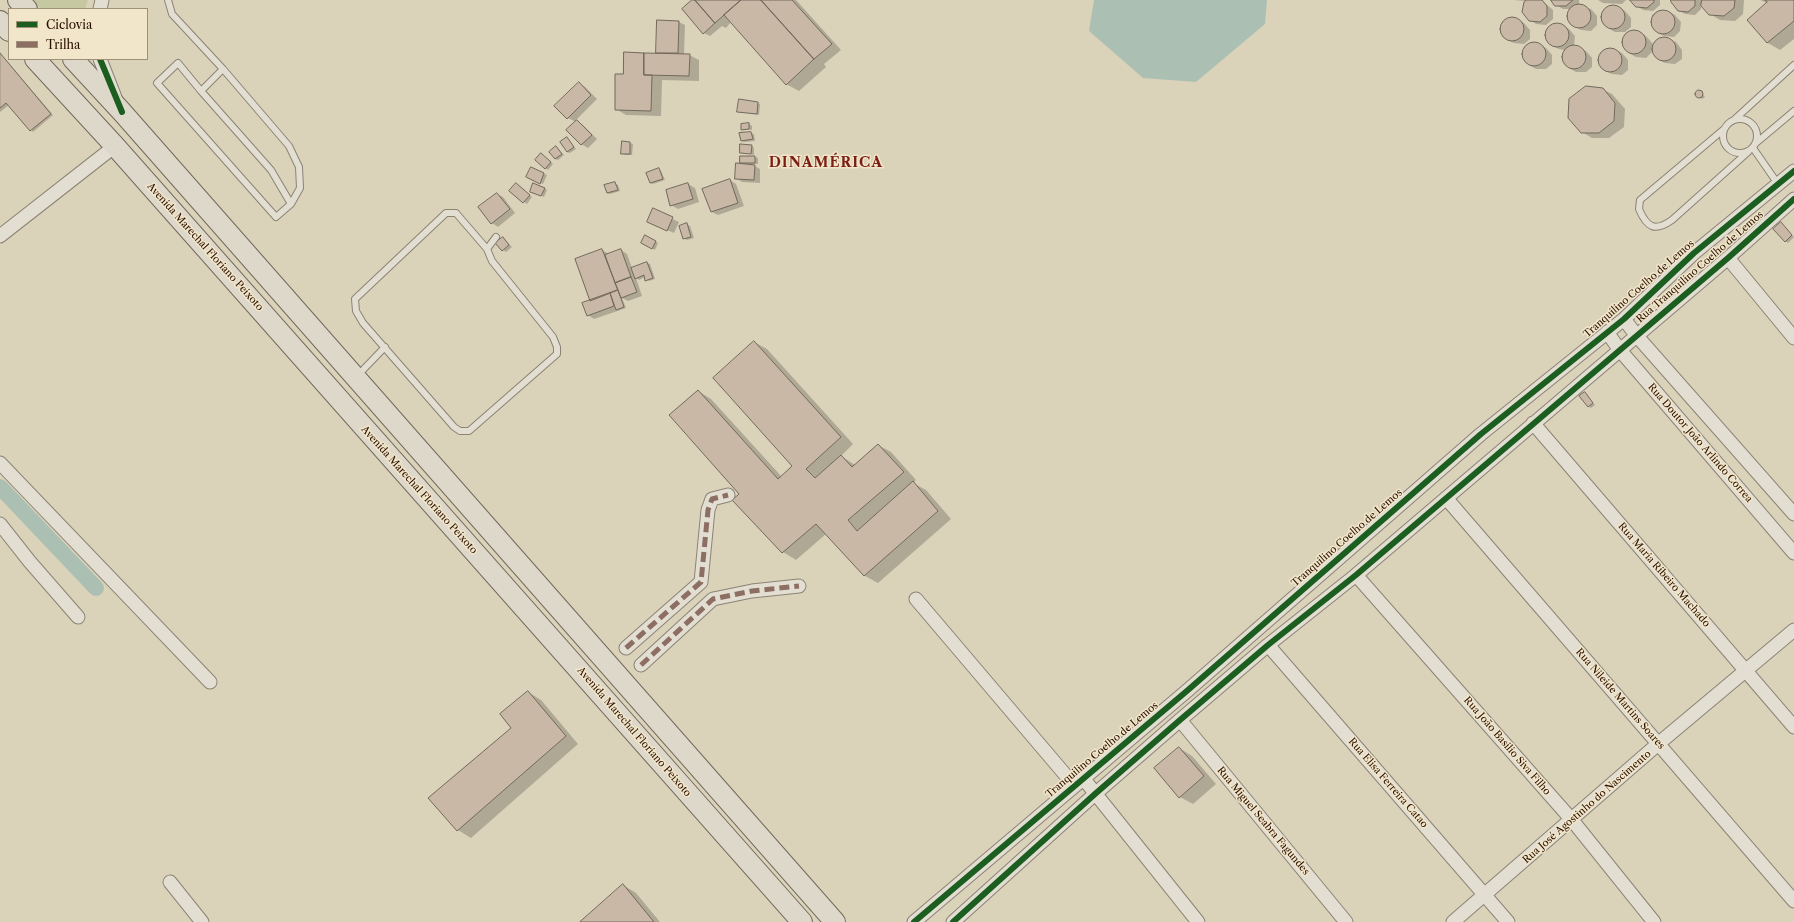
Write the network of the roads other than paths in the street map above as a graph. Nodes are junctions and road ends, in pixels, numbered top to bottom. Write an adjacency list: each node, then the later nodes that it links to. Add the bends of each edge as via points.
1 (18, 0): 3 (main road)
2 (168, 0): 8 (lane, via 172,14)
3 (26, 8)
4 (36, 60): 14 (main road, Avenida Marechal Floriano Peixoto)
5 (74, 60): 11 (main road)
6 (100, 60): 11 (street)
7 (1794, 64): 12 (lane)
8 (223, 69): 9 (lane); 19 (lane, via 289,146 299,167 300,188)
9 (201, 91): 19 (lane, via 271,170); 19 (lane, via 178,63 157,83 276,217)
10 (1794, 111): 15 (lane)
11 (122, 112): 30 (main road)
12 (1735, 119): 13 (lane); 15 (lane, via 1751,122 1757,132)
13 (1723, 130): 15 (lane, via 1727,147 1737,153); 15 (lane, via 1640,200 1638,209 1654,228 1660,228 1672,220)
14 (115, 146): 20 (street); 60 (main road, Avenida Marechal Floriano Peixoto)
15 (1752, 148): 17 (lane)
16 (1794, 171): 17 (street, Tranquilino Coelho de Lemos)
17 (1778, 184): 24 (street, Tranquilino Coelho de Lemos, via 1694,253)
18 (1794, 199): 23 (street, Rua Tranquilino Coelho de Lemos)
19 (291, 204)
20 (0, 236)
21 (496, 238): 22 (lane)
22 (487, 249): 28 (lane, via 456,213 446,213 355,299 356,311 363,323); 28 (lane, via 492,261 553,337 557,354 469,431 460,431)
23 (1728, 258): 26 (street, Rua Tranquilino Coelho de Lemos); 27 (street)
24 (1624, 318): 25 (street, Tranquilino Coelho de Lemos); 26 (street)
25 (1607, 332): 29 (street, Rua Doutor João Arlindo Correa); 48 (street, Tranquilino Coelho de Lemos, via 1481,434)
26 (1636, 336): 29 (street, Rua Tranquilino Coelho de Lemos); 35 (street)
27 (1794, 338)
28 (385, 347): 30 (lane)
29 (1620, 349): 31 (street); 37 (street, Rua Doutor João Arlindo Correa)
30 (356, 378): 61 (main road)
31 (1533, 423): 34 (street); 46 (street, Rua Maria Ribeiro Machado)
32 (0, 463): 47 (street)
33 (728, 495): 44 (street, via 712,499 708,510 701,582)
34 (1446, 498): 38 (street); 52 (street, Rua Nileide Martins Soares)
35 (1794, 514)
36 (0, 524): 41 (street)
37 (1794, 553)
38 (1356, 574): 43 (street); 55 (street, Rua João Basilio Siva Filho)
39 (799, 586): 45 (street, via 752,591 713,599)
40 (916, 599): 53 (street)
41 (78, 617)
42 (1794, 630): 46 (street, Rua José Agostinho do Nascimento)
43 (1268, 645): 49 (street); 57 (street, Rua Elisa Ferreira Catao)
44 (626, 648)
45 (641, 665)
46 (1745, 670): 51 (street, Rua Maria Ribeiro Machado); 52 (street, Rua José Agostinho do Nascimento)
47 (210, 682)
48 (1188, 690): 49 (street); 53 (street, Tranquilino Coelho de Lemos)
49 (1200, 703): 50 (street)
50 (1180, 720): 54 (street); 65 (street, Rua Miguel Seabra Fagundes)
51 (1794, 727)
52 (1658, 744): 55 (street, Rua José Agostinho do Nascimento); 58 (street, Rua Nileide Martins Soares)
53 (1079, 782): 54 (street); 62 (street, Tranquilino Coelho de Lemos)
54 (1095, 794): 63 (street); 64 (street)
55 (1572, 820): 57 (street, Rua José Agostinho do Nascimento); 68 (street, Rua João Basilio Siva Filho)
56 (170, 882): 59 (street)
57 (1485, 895): 66 (street, Rua José Agostinho do Nascimento); 67 (street, Rua Elisa Ferreira Catao)
58 (1794, 901)
59 (199, 921)
60 (802, 922)
61 (835, 922)
62 (914, 922)
63 (953, 922)
64 (1198, 922)
65 (1346, 922)
66 (1453, 922)
67 (1508, 922)
68 (1654, 922)

